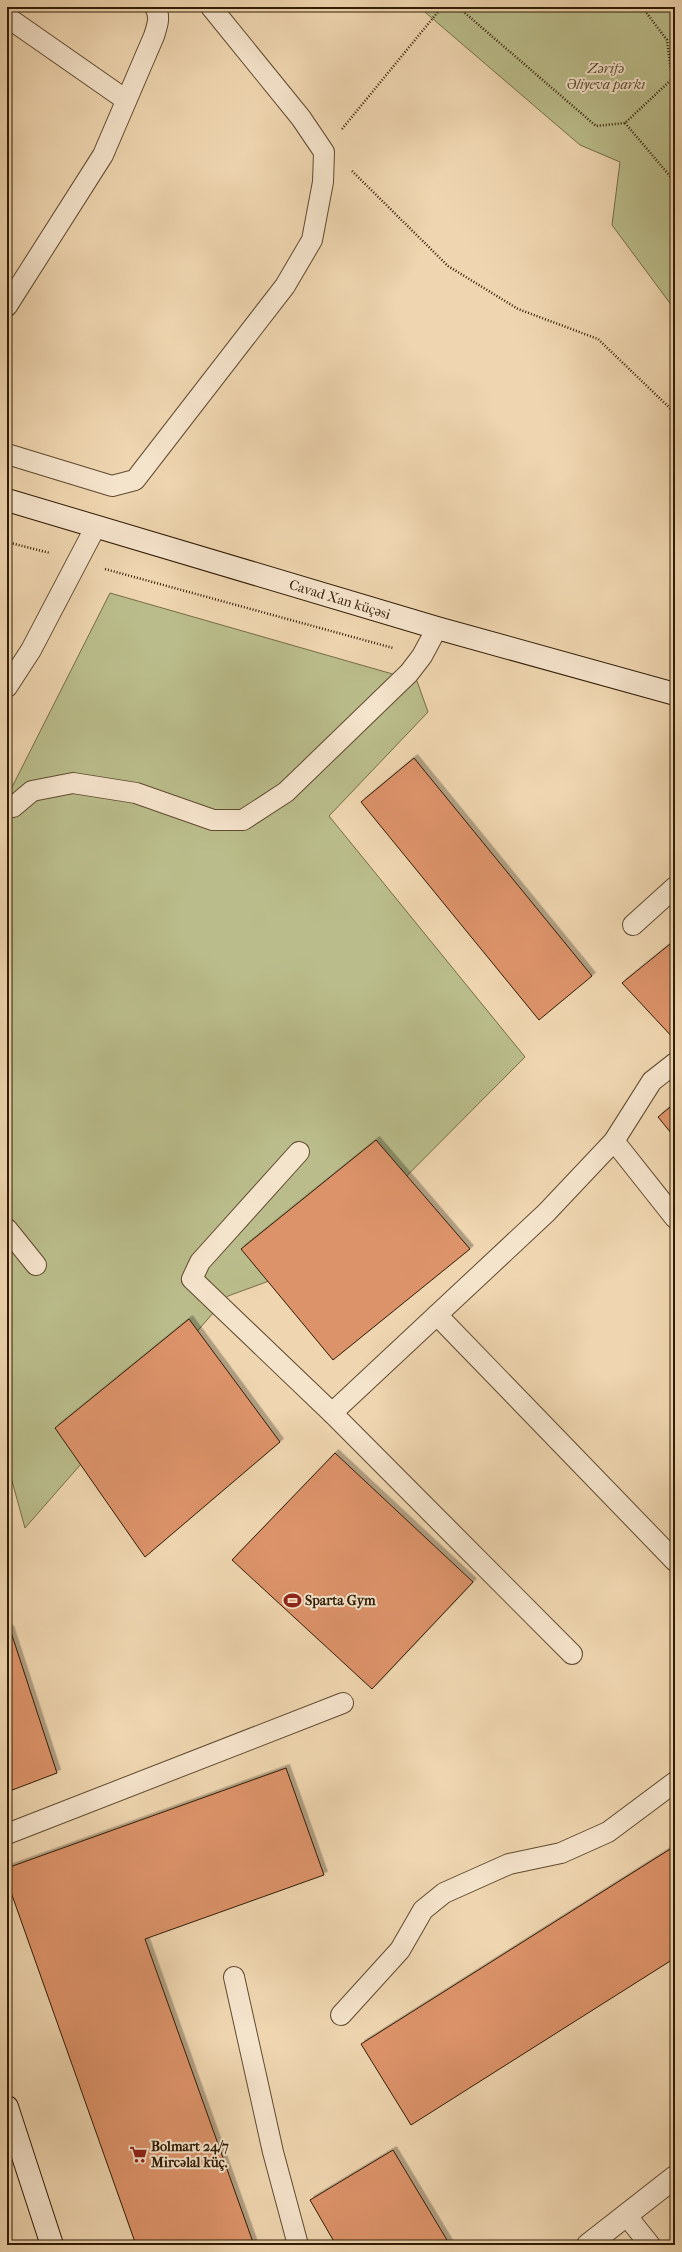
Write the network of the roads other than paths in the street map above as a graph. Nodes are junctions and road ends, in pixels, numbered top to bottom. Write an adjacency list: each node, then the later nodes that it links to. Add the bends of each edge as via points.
1 (155, 7): 4 (lane, via 158,12 158,23)
2 (211, 7): 6 (lane, via 301,118 324,152 323,182 312,240 285,286 135,480 112,486)
3 (7, 16): 4 (lane)
4 (126, 100): 5 (lane, via 103,155)
5 (7, 306)
6 (7, 454)
7 (7, 500): 8 (street, Cavad Xan küçəsi)
8 (96, 526): 9 (street, Cavad Xan küçəsi); 10 (lane, via 31,650)
9 (437, 628): 11 (street, Cavad Xan küçəsi); 12 (lane, via 422,656 409,673 286,792 243,820 213,820 136,793 73,783 32,791 13,807)
10 (7, 687)
11 (675, 694)
12 (7, 808)
13 (675, 887): 14 (lane)
14 (633, 925)
15 (675, 1063): 16 (lane, via 652,1081)
16 (614, 1141): 18 (lane); 21 (lane, via 546,1213)
17 (299, 1152): 22 (lane, via 200,1262 192,1279)
18 (675, 1218)
19 (7, 1229): 20 (lane)
20 (36, 1265)
21 (437, 1315): 22 (lane); 23 (lane)
22 (332, 1414): 24 (lane)
23 (675, 1561)
24 (572, 1654)
25 (343, 1704): 27 (lane)
26 (675, 1782): 29 (lane, via 608,1832 561,1853 509,1864 444,1892 424,1910 400,1950)
27 (7, 1834)
28 (234, 1977): 34 (lane, via 273,2152)
29 (341, 2014)
30 (7, 2107): 33 (street)
31 (675, 2177): 32 (street)
32 (626, 2216): 35 (street); 36 (lane)
33 (52, 2245)
34 (298, 2245)
35 (588, 2245)
36 (650, 2245)

